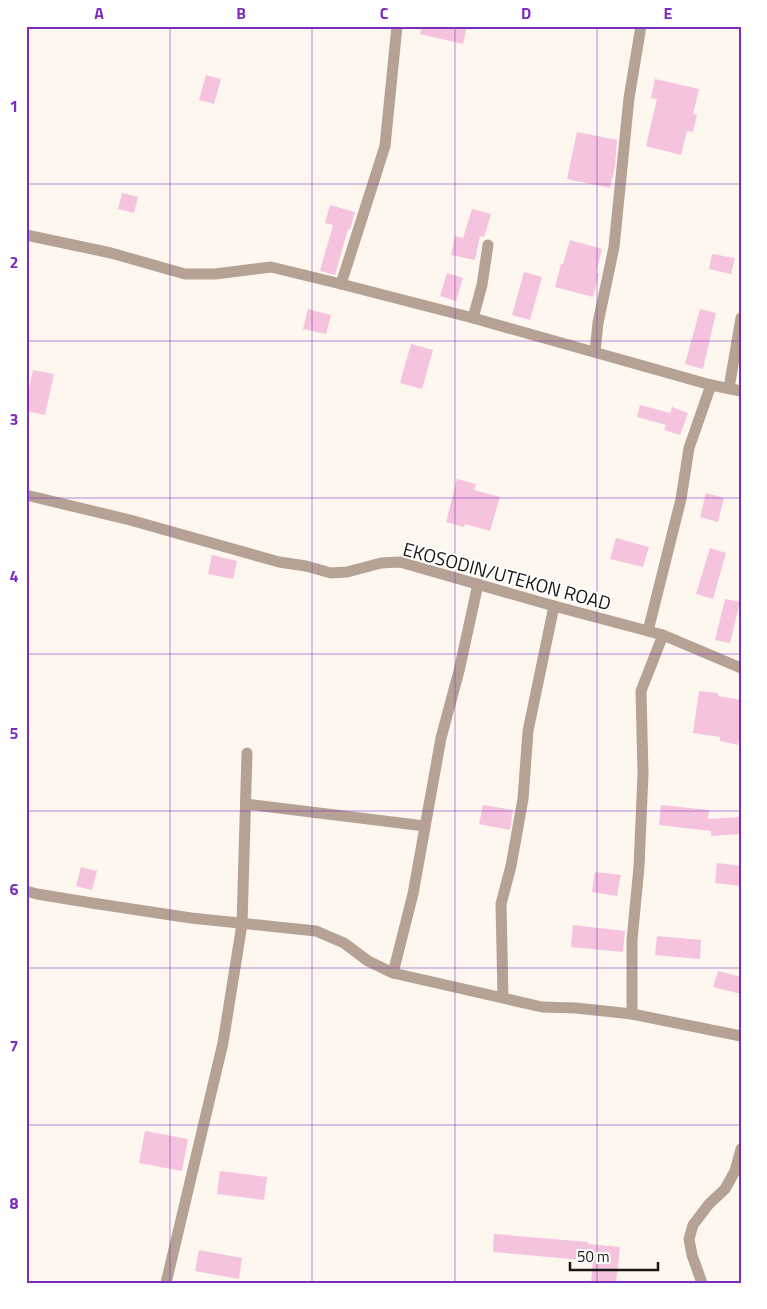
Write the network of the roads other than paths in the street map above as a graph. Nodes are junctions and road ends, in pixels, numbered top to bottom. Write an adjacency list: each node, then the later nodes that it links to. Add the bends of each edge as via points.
1 (397, 26): 5 (street, via 385,146)
2 (641, 26): 8 (street, via 629,98 614,247 598,323)
3 (26, 234): 5 (street, via 185,274 271,267)
4 (488, 245): 6 (street)
5 (341, 284): 6 (street)
6 (473, 318): 8 (street)
7 (741, 318): 10 (street)
8 (596, 352): 9 (street)
9 (711, 384): 10 (street); 14 (street, via 689,448 681,499)
10 (735, 389)
11 (26, 495): 12 (street, EKOSODIN/UTEKON ROAD, via 332,573 400,562)
12 (478, 584): 13 (street, EKOSODIN/UTEKON ROAD); 19 (street, via 441,738)
13 (554, 606): 14 (street, EKOSODIN/UTEKON ROAD); 23 (street, via 528,731 524,799 501,904)
14 (648, 631): 15 (street, EKOSODIN/UTEKON ROAD)
15 (663, 635): 16 (street, EKOSODIN/UTEKON ROAD); 24 (street, via 642,691 643,774 632,940)
16 (741, 668)
17 (247, 754): 18 (street)
18 (246, 804): 19 (street); 21 (street)
19 (425, 826): 22 (street, via 413,894)
20 (26, 891): 21 (street)
21 (242, 924): 22 (street, via 316,932 344,943 368,961); 27 (street, via 223,1043)
22 (393, 973): 23 (street)
23 (503, 997): 24 (street, via 542,1007)
24 (632, 1014): 25 (street)
25 (741, 1036)
26 (741, 1149): 28 (street, via 735,1171 725,1189 692,1226 692,1255)
27 (166, 1283)
28 (702, 1283)

